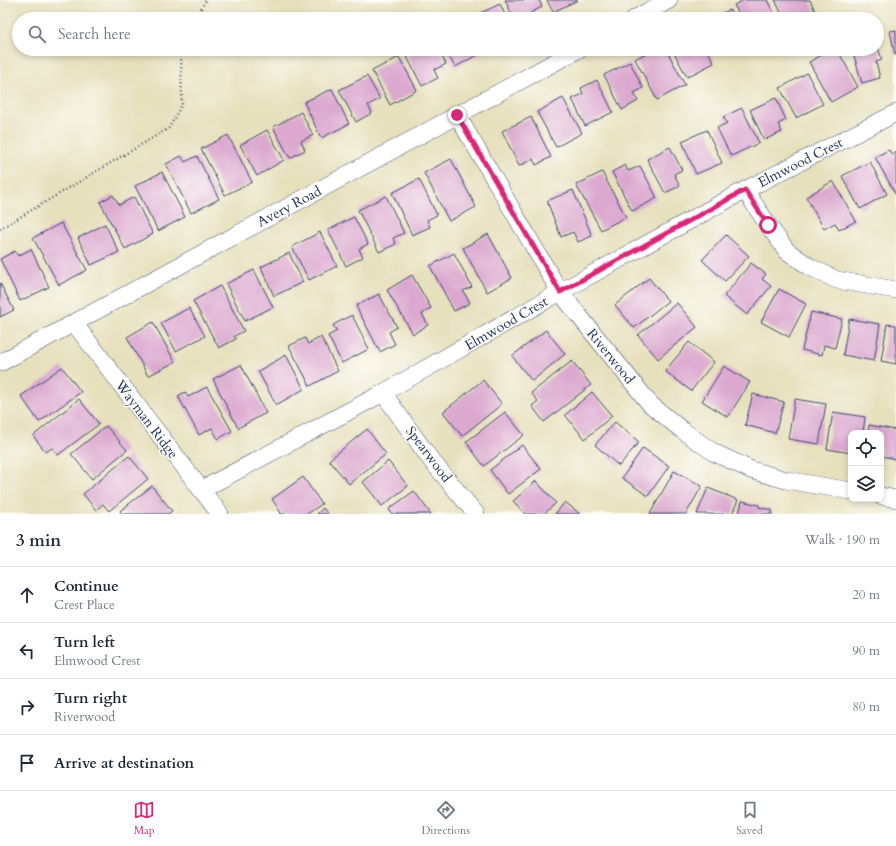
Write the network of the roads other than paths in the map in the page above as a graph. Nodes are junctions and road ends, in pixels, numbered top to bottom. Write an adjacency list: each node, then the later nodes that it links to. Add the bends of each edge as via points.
1 (669, 0): 2 (street)
2 (647, 12)
3 (566, 56): 5 (street, Avery Road)
4 (896, 113): 6 (street, Elmwood Crest)
5 (457, 115): 8 (street, Riverwood); 9 (street, Avery Road)
6 (745, 190): 7 (street, via 787,251 810,267 836,280); 8 (street, Elmwood Crest)
7 (896, 290)
8 (560, 292): 11 (street, Elmwood Crest); 13 (street, Riverwood, via 650,404 713,452 751,470 779,478)
9 (74, 323): 10 (street, Avery Road); 12 (street, Wayman Ridge)
10 (0, 363)
11 (383, 393): 12 (street, Elmwood Crest); 17 (street, Spearwood, via 431,460)
12 (201, 490): 16 (street, Wayman Ridge)
13 (848, 490)
14 (884, 497): 15 (street)
15 (896, 499)
16 (220, 514)
17 (476, 514)

